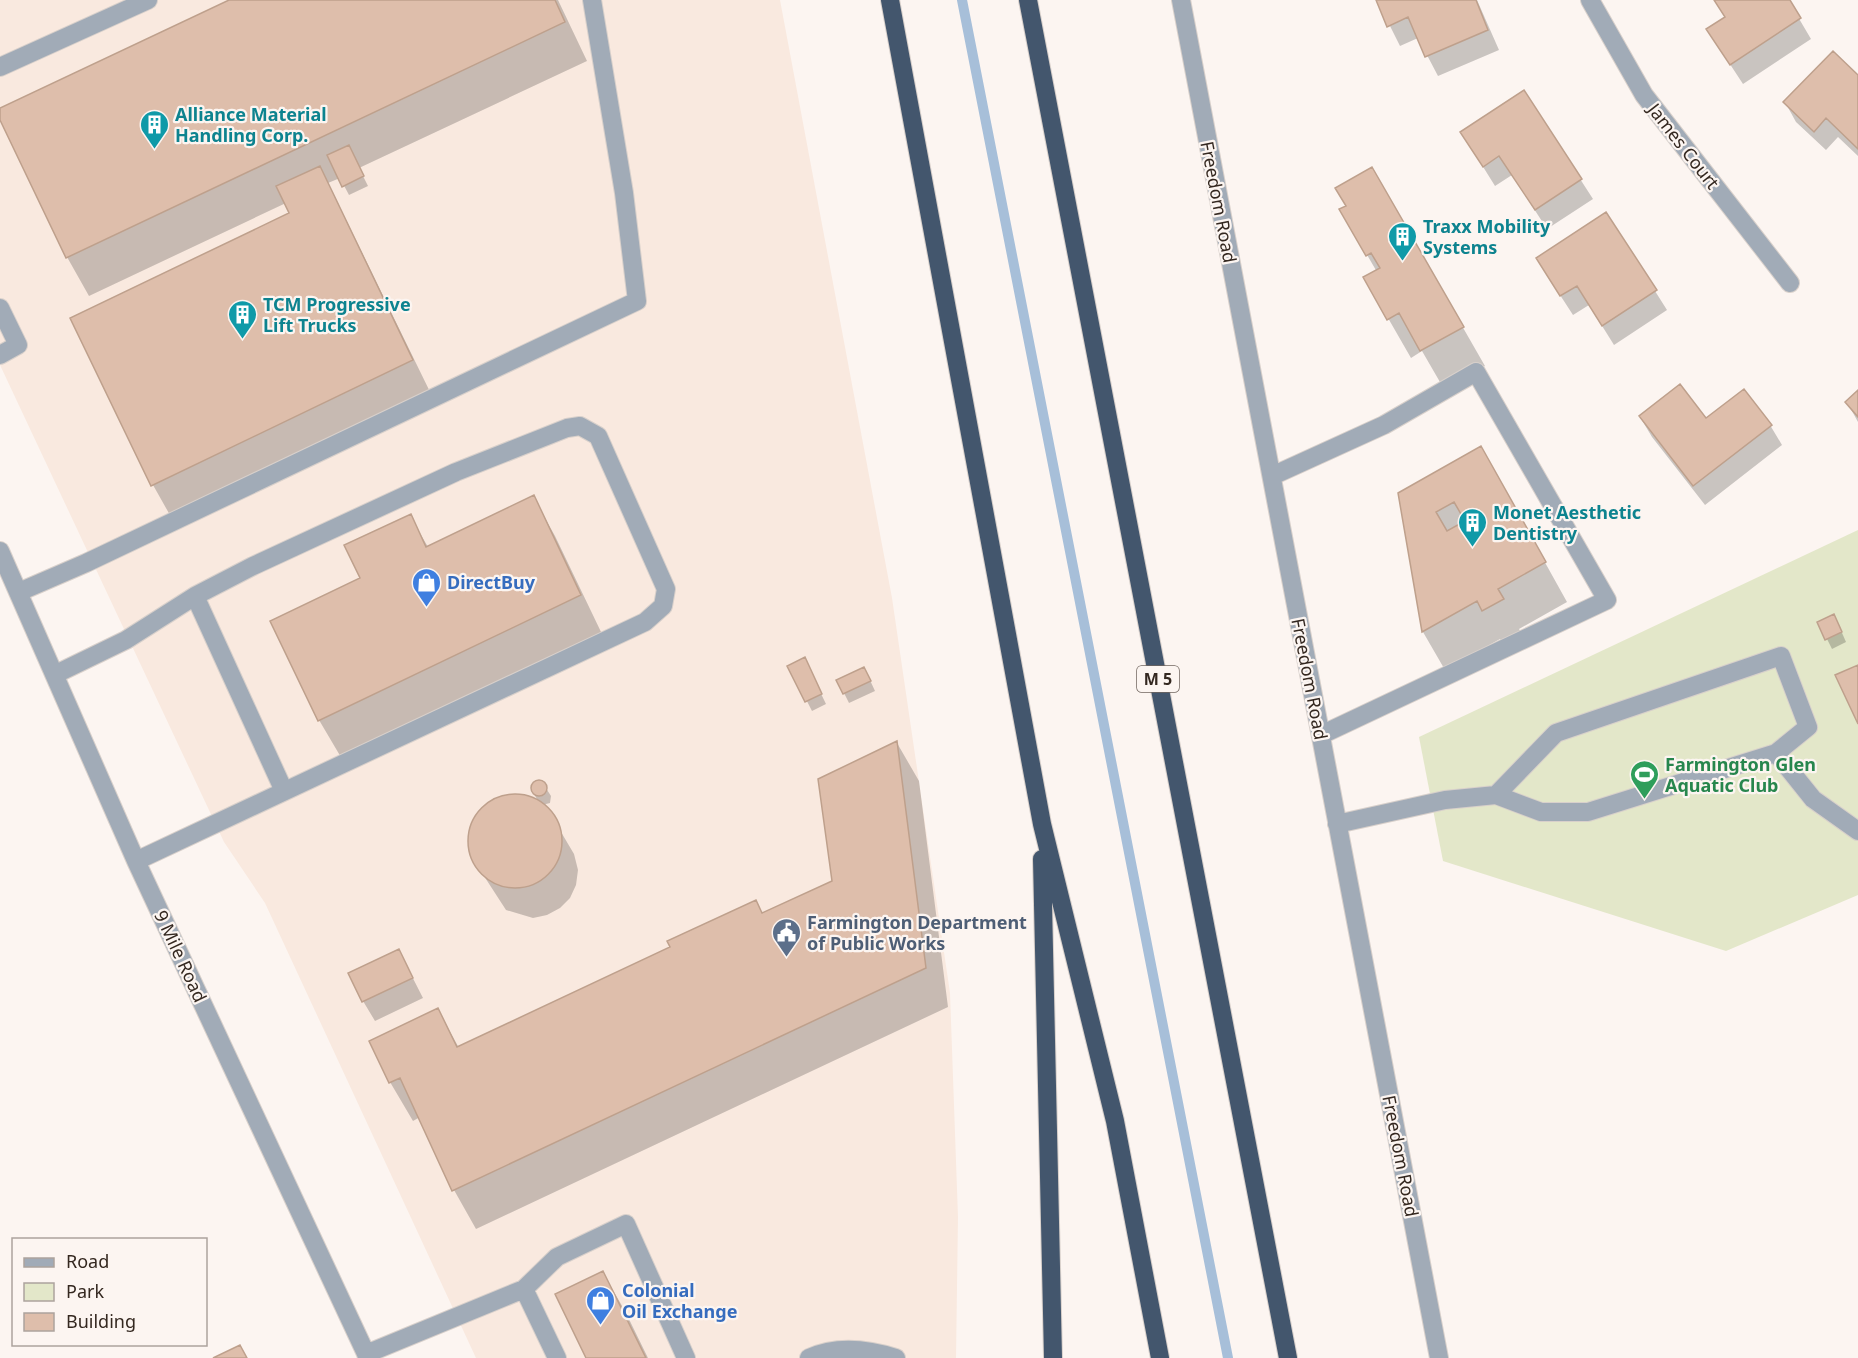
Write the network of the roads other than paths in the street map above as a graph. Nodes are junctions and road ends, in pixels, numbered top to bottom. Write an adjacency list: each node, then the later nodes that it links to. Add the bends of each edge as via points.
1 (148, 0): 7 (street)
2 (592, 0): 13 (street, via 624,193 637,301)
3 (890, 0): 20 (highway)
4 (1028, 0): 32 (highway, M 5)
5 (1181, 0): 11 (street, Freedom Road)
6 (1590, 0): 8 (street, James Court, via 1644,95)
7 (0, 67)
8 (1790, 283)
9 (0, 308): 10 (street, via 18,345)
10 (0, 355)
11 (1272, 476): 16 (street, Freedom Road); 16 (street, via 1384,425 1476,372 1607,600)
12 (0, 551): 13 (street, 9 Mile Road)
13 (19, 592): 15 (street, 9 Mile Road)
14 (195, 596): 15 (street, via 126,640); 18 (street); 18 (street, via 456,472 544,437 580,426 598,436 666,589 663,606 645,622)
15 (56, 674): 23 (street, 9 Mile Road)
16 (1321, 735): 21 (street, Freedom Road)
17 (1776, 753): 19 (street, via 1588,812 1541,812); 19 (street, via 1808,727 1781,656 1556,733); 22 (street, via 1813,799)
18 (284, 791): 23 (street)
19 (1496, 795): 21 (street, via 1445,800)
20 (1042, 824): 30 (highway); 31 (highway, via 1115,1121)
21 (1338, 824): 33 (street, Freedom Road)
22 (1858, 831)
23 (136, 861): 26 (street, 9 Mile Road)
24 (524, 1289): 26 (street); 27 (street); 28 (street, via 557,1257 626,1224)
25 (816, 1355): 29 (street, via 856,1349)
26 (367, 1356)
27 (557, 1358)
28 (686, 1358)
29 (896, 1358)
30 (1053, 1358)
31 (1160, 1358)
32 (1288, 1358)
33 (1439, 1358)

